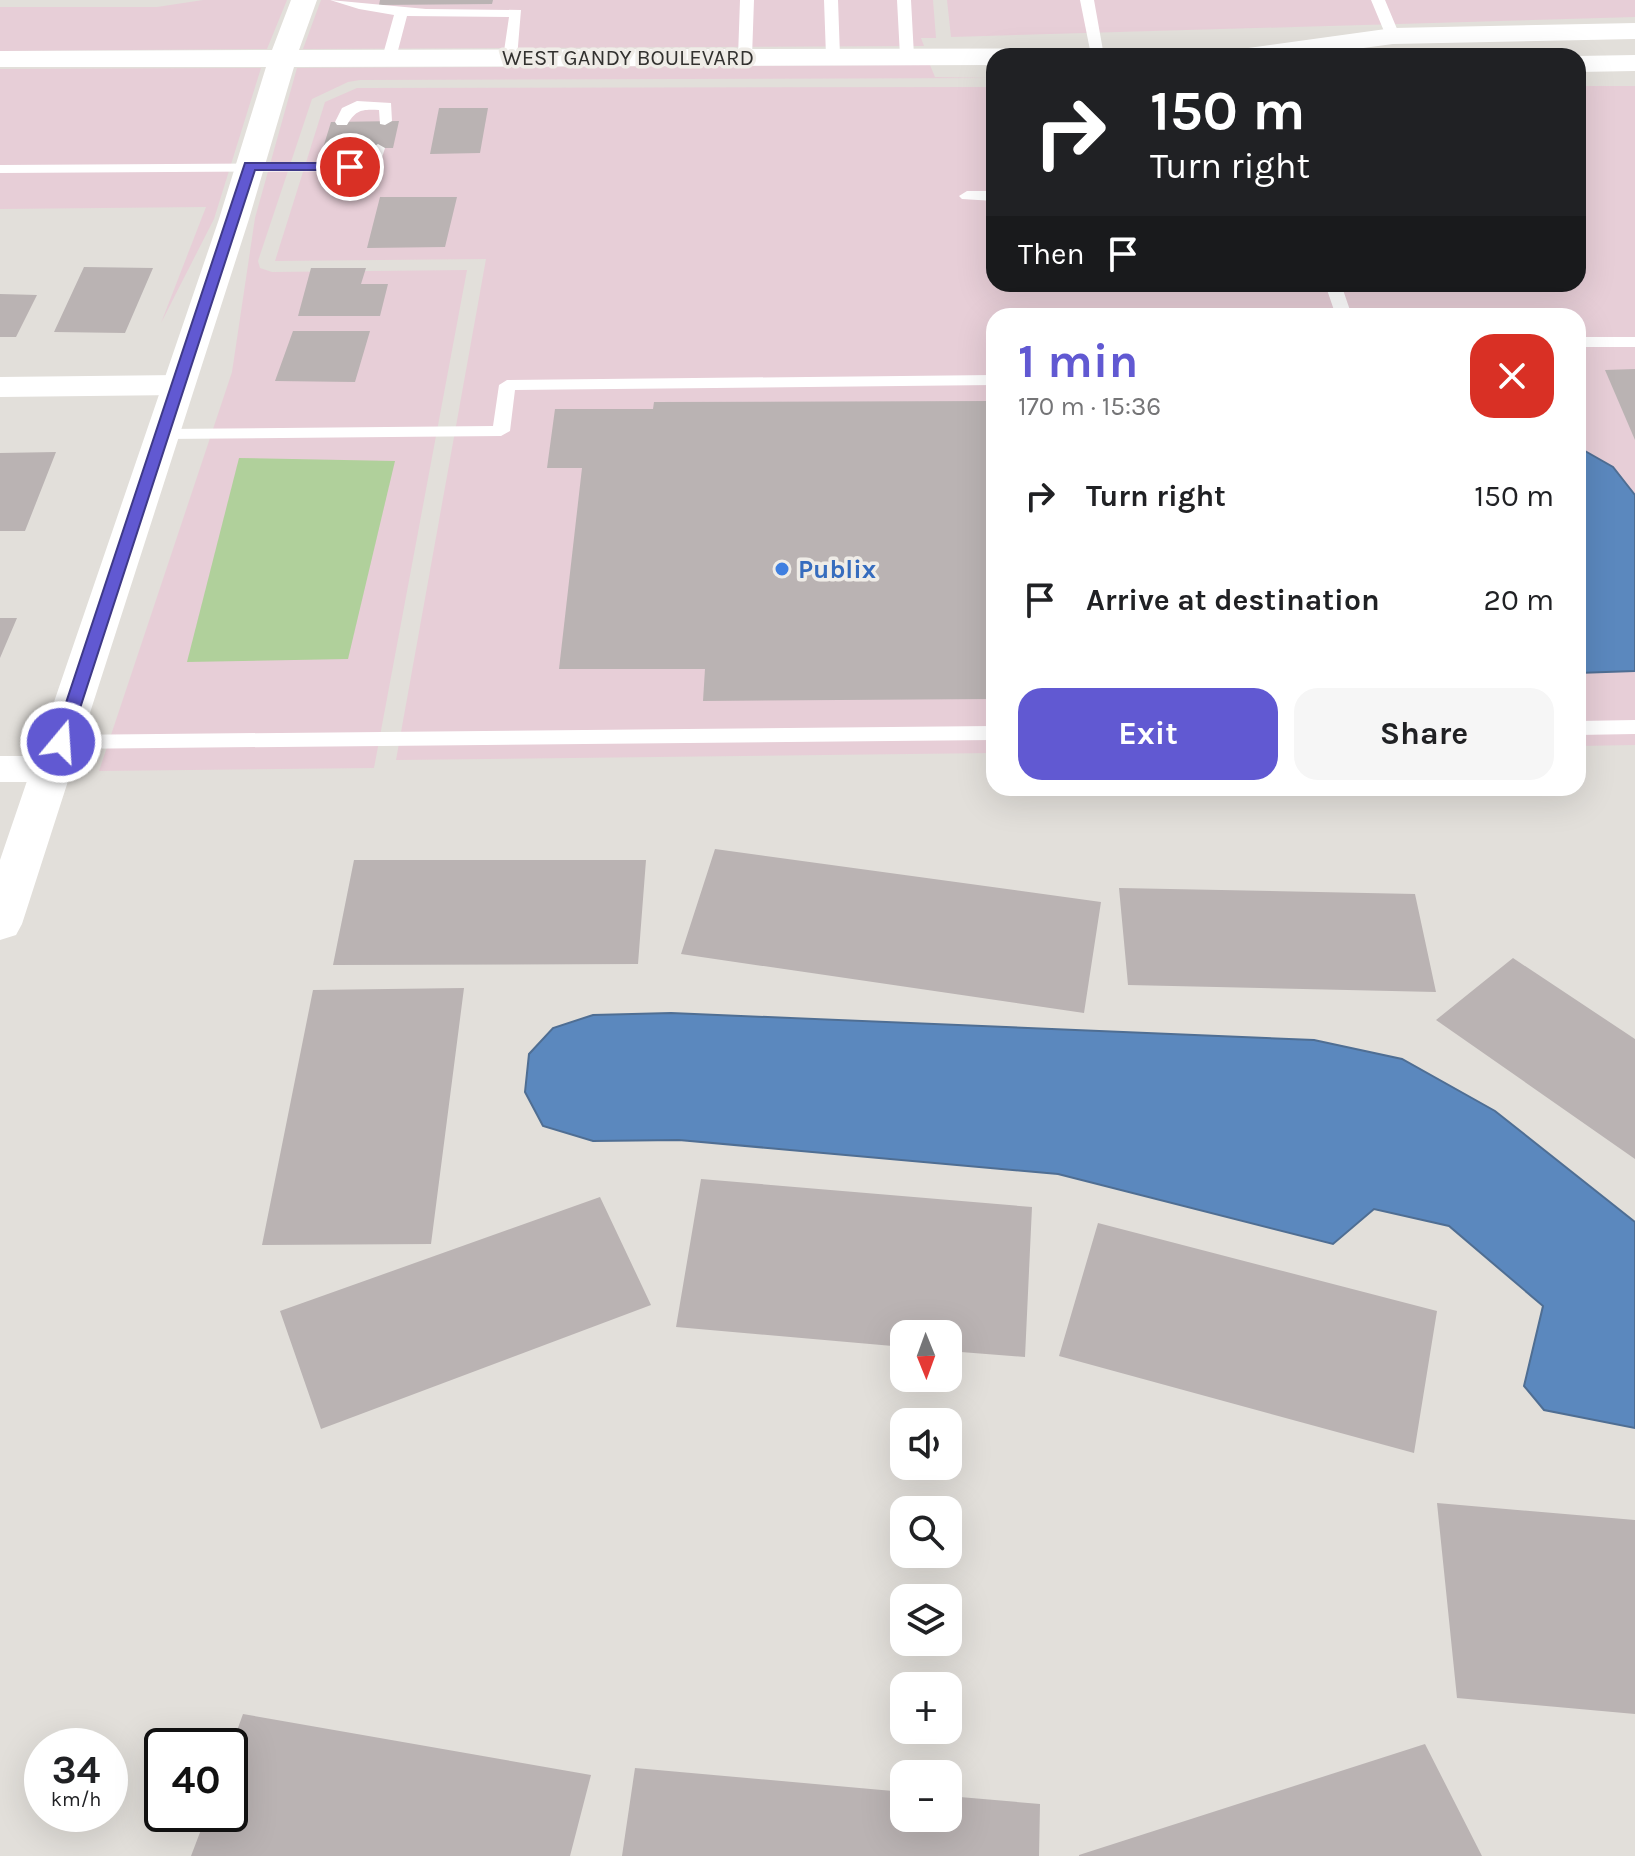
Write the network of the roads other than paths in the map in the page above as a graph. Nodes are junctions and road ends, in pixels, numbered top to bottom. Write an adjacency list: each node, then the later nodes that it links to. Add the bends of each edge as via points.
1 (304, 0): 20 (main road)
2 (337, 0): 8 (lane)
3 (747, 0): 16 (lane)
4 (831, 0): 13 (lane)
5 (904, 0): 14 (lane)
6 (1087, 0): 11 (lane)
7 (1378, 0): 10 (lane)
8 (401, 13): 17 (lane); 18 (lane, via 516,13)
9 (1635, 31): 10 (main road, WEST GANDY BOULEVARD)
10 (1393, 36): 12 (main road, WEST GANDY BOULEVARD)
11 (1097, 48)
12 (1312, 48)
13 (833, 56): 14 (main road, WEST GANDY BOULEVARD); 16 (main road, WEST GANDY BOULEVARD)
14 (907, 56): 15 (main road, WEST GANDY BOULEVARD)
15 (986, 56)
16 (745, 57): 18 (main road, WEST GANDY BOULEVARD)
17 (389, 58): 18 (main road, WEST GANDY BOULEVARD); 20 (main road, WEST GANDY BOULEVARD)
18 (510, 58)
19 (0, 59): 20 (main road, WEST GANDY BOULEVARD)
20 (282, 59): 27 (main road)
21 (1635, 63): 22 (main road)
22 (1586, 64)
23 (385, 121): 24 (lane, via 386,106 357,105)
24 (342, 122)
25 (334, 148): 28 (lane)
26 (378, 148): 28 (lane, via 372,167)
27 (250, 166): 28 (lane); 29 (lane); 35 (main road)
28 (329, 167)
29 (0, 169)
30 (967, 196): 31 (lane)
31 (986, 196)
32 (1586, 342): 33 (lane)
33 (1635, 342)
34 (986, 380): 37 (lane, via 507,385 501,431)
35 (179, 385): 36 (street); 37 (main road)
36 (0, 387)
37 (163, 434): 41 (main road)
38 (1635, 727): 39 (lane)
39 (1586, 728)
40 (986, 733): 41 (lane)
41 (56, 756): 42 (street); 43 (main road)
42 (0, 769)
43 (0, 924)

